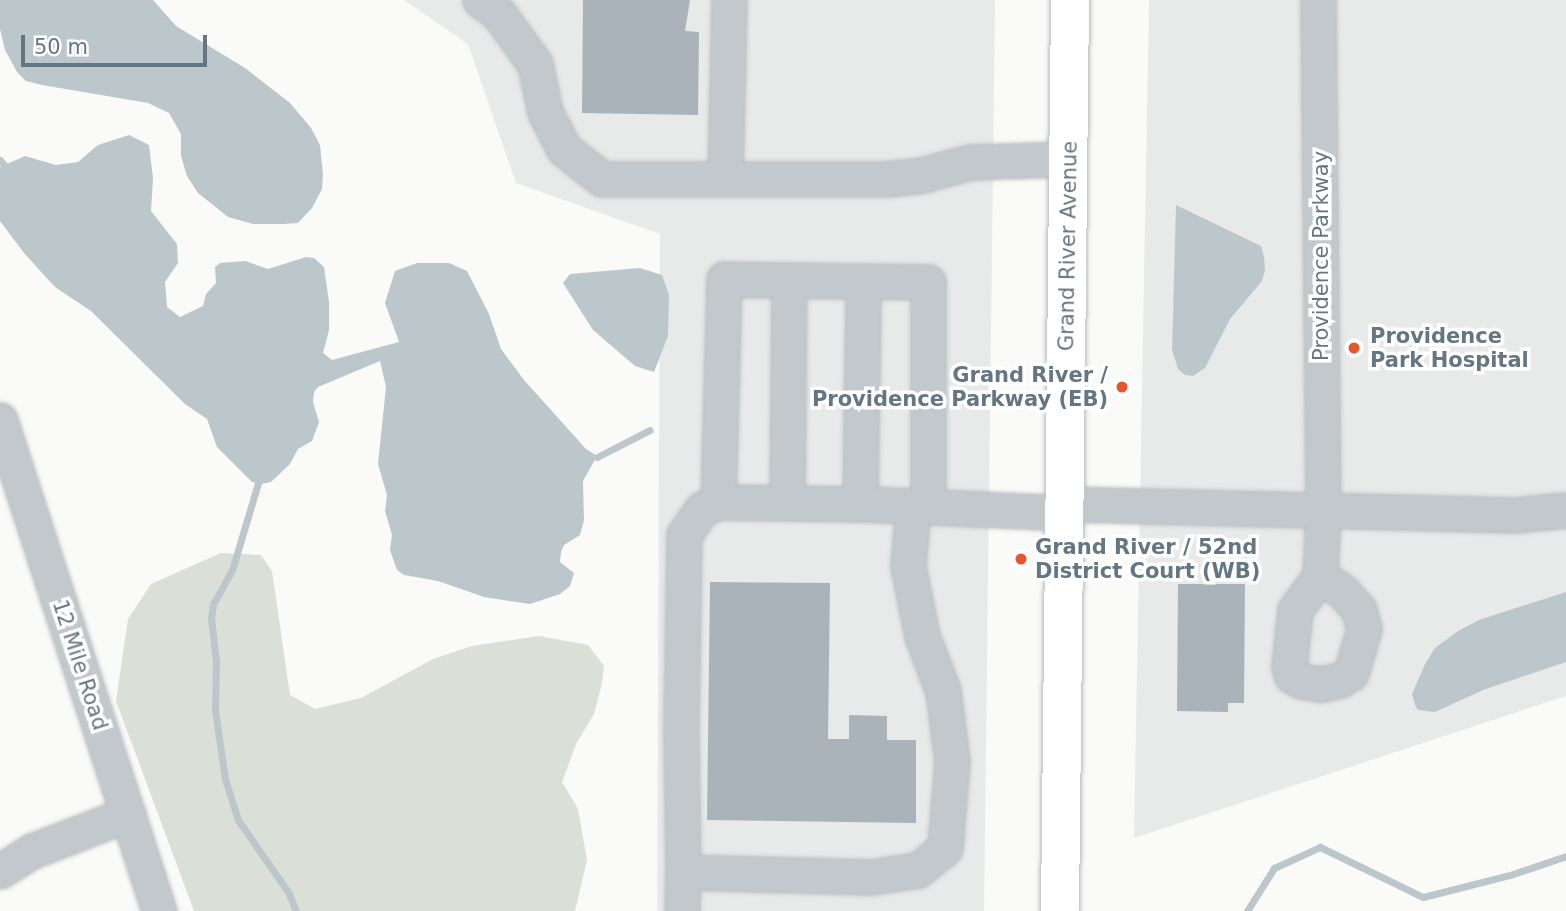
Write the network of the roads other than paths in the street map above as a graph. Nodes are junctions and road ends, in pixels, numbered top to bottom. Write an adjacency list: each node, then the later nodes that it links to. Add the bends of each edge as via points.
1 (480, 0): 6 (street, via 498,13 535,64 545,112 564,149 602,179)
2 (729, 0): 6 (street)
3 (1070, 0): 5 (main road, Grand River Avenue)
4 (1318, 0): 16 (street, Providence Parkway)
5 (1069, 159): 6 (street, via 970,162 886,179); 14 (main road, Grand River Avenue)
6 (725, 179)
7 (789, 280): 8 (street); 10 (street, via 724,279); 11 (street)
8 (863, 281): 12 (street); 13 (street, via 928,282)
9 (0, 419): 18 (street, 12 Mile Road)
10 (718, 502): 11 (street); 20 (street, via 702,509 684,535)
11 (787, 503): 12 (street)
12 (860, 504): 13 (street)
13 (920, 507): 14 (street); 20 (street, via 908,566 922,635 943,691 952,761 945,848 918,870 870,877)
14 (1066, 508): 16 (street); 23 (main road, Grand River Avenue)
15 (1566, 510): 16 (street, via 1515,515)
16 (1323, 512): 17 (street, Providence Parkway)
17 (1320, 576)
18 (128, 814): 19 (street, via 32,851); 21 (street, 12 Mile Road)
19 (0, 871)
20 (683, 872): 22 (street)
21 (159, 911)
22 (682, 911)
23 (1060, 911)

